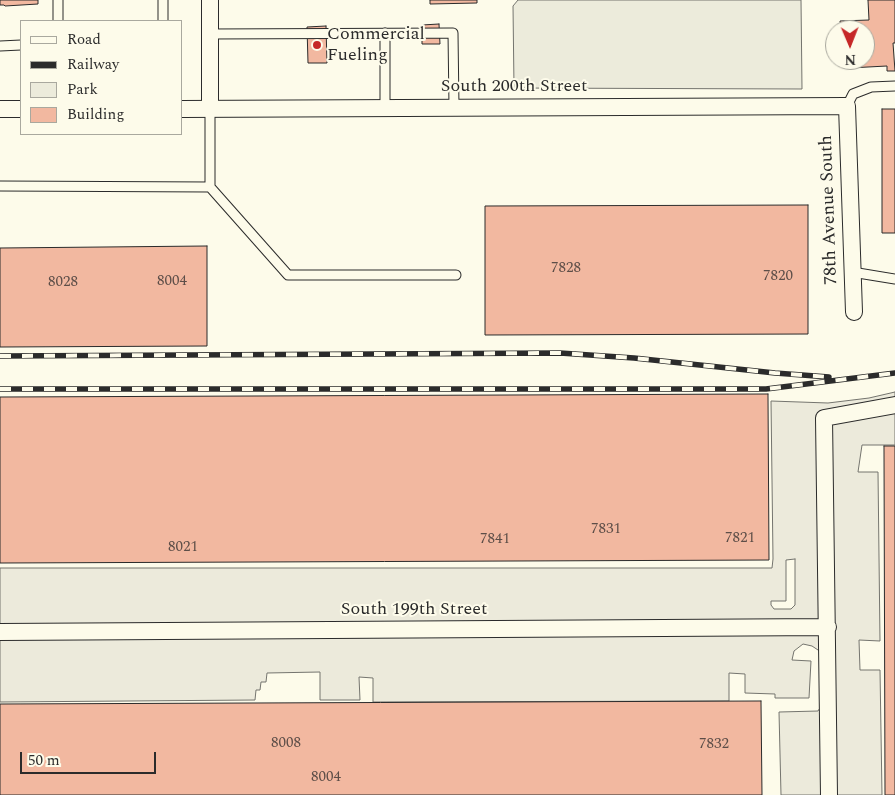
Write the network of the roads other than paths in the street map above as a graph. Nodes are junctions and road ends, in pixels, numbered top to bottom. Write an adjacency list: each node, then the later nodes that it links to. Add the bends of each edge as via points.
1 (58, 0): 4 (lane)
2 (163, 0): 5 (lane)
3 (210, 0): 7 (street)
4 (58, 20)
5 (163, 20)
6 (385, 33): 7 (lane); 14 (lane); 15 (lane, via 454,33)
7 (210, 34): 13 (street)
8 (20, 45): 9 (lane)
9 (0, 46)
10 (895, 86): 11 (lane, via 871,87 853,94)
11 (847, 106): 15 (street, South 200th Street); 20 (street, 78th Avenue South)
12 (182, 108): 13 (street, South 200th Street)
13 (210, 108): 14 (street, South 200th Street); 19 (lane)
14 (386, 108): 15 (street, South 200th Street)
15 (454, 108)
16 (20, 109): 17 (street)
17 (0, 110)
18 (0, 186): 19 (lane)
19 (210, 187): 21 (lane, via 288,275)
20 (852, 272): 22 (lane); 23 (street, 78th Avenue South)
21 (456, 275)
22 (895, 279)
23 (854, 312)
24 (895, 405): 25 (street, via 824,418)
25 (828, 627): 26 (street, South 199th Street); 27 (street)
26 (0, 632)
27 (829, 795)

